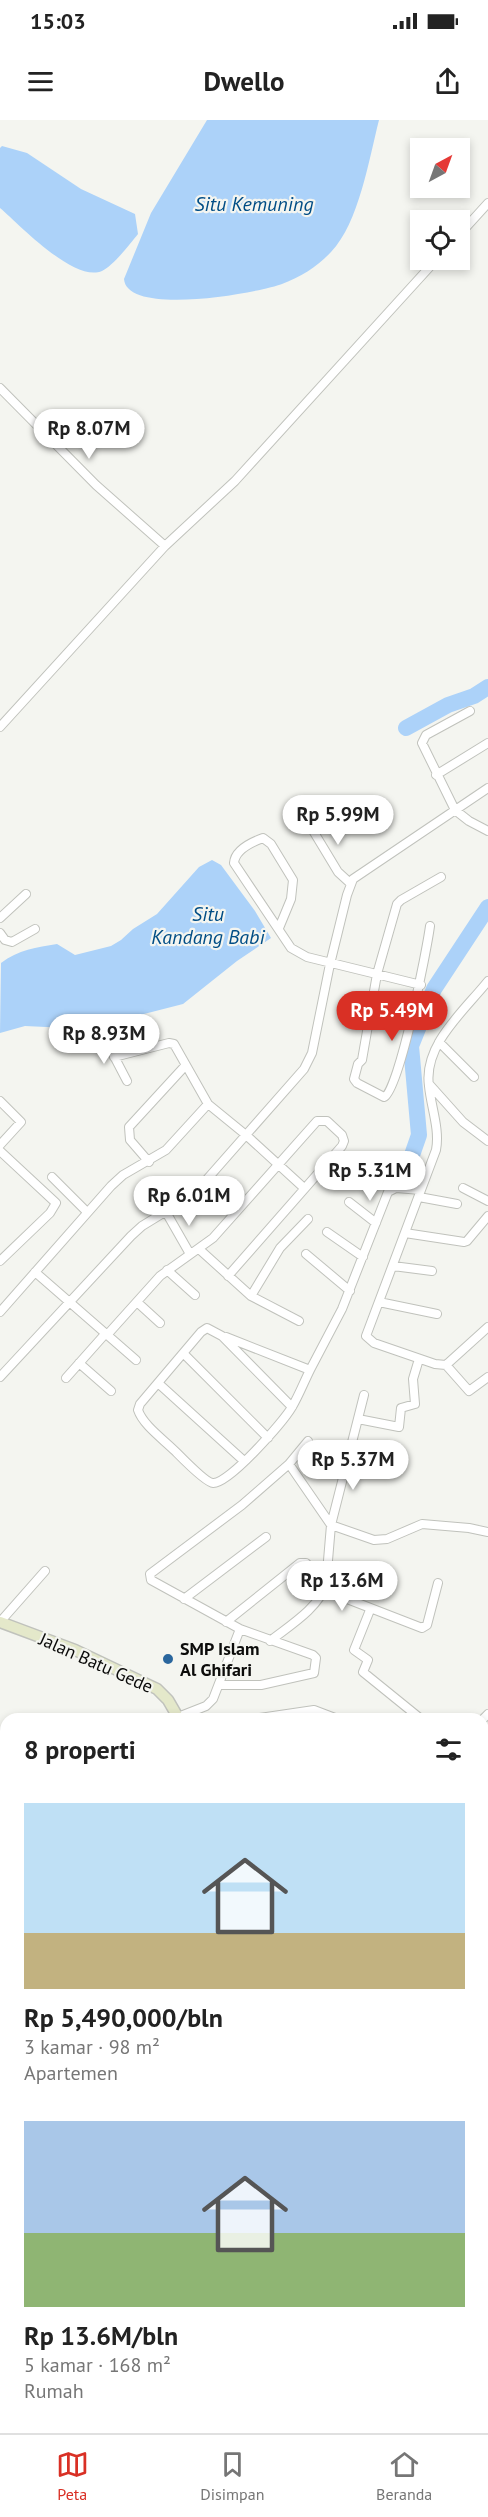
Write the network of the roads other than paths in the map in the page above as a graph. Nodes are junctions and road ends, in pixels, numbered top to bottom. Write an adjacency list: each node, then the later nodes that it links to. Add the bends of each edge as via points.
1 (488, 203): 2 (street)
2 (470, 223)
3 (427, 270): 5 (street, via 235,481)
4 (0, 388): 5 (street, via 96,485)
5 (165, 546): 7 (street)
6 (470, 711): 9 (street, via 423,740)
7 (0, 727)
8 (488, 743): 9 (street)
9 (436, 775): 11 (street)
10 (488, 788): 11 (street)
11 (455, 810): 13 (street); 15 (street)
12 (309, 824): 15 (street, via 338,872)
13 (488, 831)
14 (441, 877): 23 (street, via 397,904)
15 (350, 883): 22 (street)
16 (26, 894): 17 (street)
17 (0, 918)
18 (430, 926): 25 (street)
19 (279, 928): 19 (street, via 291,899 293,880 263,838 235,856 234,863); 22 (street, via 294,952)
20 (35, 929): 21 (street, via 12,942)
21 (0, 933)
22 (330, 964): 23 (street); 35 (street, via 308,1063)
23 (377, 974): 25 (street); 25 (street, via 362,1060 354,1079 384,1097 390,1093 399,1067)
24 (488, 981): 27 (street)
25 (420, 985)
26 (104, 1037): 28 (street)
27 (439, 1041): 30 (street); 32 (street, via 429,1062)
28 (114, 1057): 29 (street, via 170,1043); 31 (street)
29 (185, 1066): 34 (street); 39 (street, via 129,1127 130,1140)
30 (474, 1077)
31 (127, 1081)
32 (428, 1083): 36 (street, via 463,1122); 44 (street, via 437,1143)
33 (0, 1101): 37 (street, via 21,1122)
34 (208, 1104): 35 (street); 39 (street, via 166,1150)
35 (246, 1135): 40 (street); 49 (street, via 194,1194)
36 (488, 1141)
37 (0, 1145)
38 (0, 1151): 59 (street, via 56,1203)
39 (149, 1162): 48 (street, via 123,1176)
40 (278, 1166): 42 (street); 42 (street, via 317,1122 327,1121 342,1135 344,1144); 55 (street)
41 (52, 1177): 48 (street)
42 (304, 1188): 64 (street)
43 (463, 1188): 45 (street)
44 (418, 1192): 47 (street); 52 (street, via 392,1189); 54 (street)
45 (488, 1201)
46 (349, 1202): 52 (street)
47 (457, 1204)
48 (87, 1212): 63 (street)
49 (166, 1212): 56 (street); 68 (street, via 130,1236)
50 (488, 1216): 54 (street, via 464,1242)
51 (308, 1219): 67 (street, via 280,1248)
52 (376, 1223): 58 (street)
53 (327, 1232): 58 (street)
54 (405, 1233): 60 (street)
55 (199, 1249): 56 (street); 64 (street)
56 (190, 1254): 61 (street)
57 (306, 1254): 65 (street)
58 (363, 1257): 65 (street)
59 (0, 1261)
60 (393, 1266): 62 (street); 70 (street)
61 (167, 1270): 66 (street); 69 (street)
62 (432, 1271)
63 (35, 1272): 68 (street); 71 (street)
64 (228, 1276): 67 (street)
65 (350, 1291): 83 (street)
66 (195, 1295)
67 (251, 1296): 73 (street)
68 (69, 1302): 76 (street); 84 (street)
69 (137, 1302): 74 (street); 76 (street)
70 (379, 1302): 72 (street); 79 (street, via 367,1338)
71 (0, 1312)
72 (437, 1314)
73 (299, 1321)
74 (160, 1323)
75 (488, 1327): 82 (street)
76 (106, 1334): 80 (street); 81 (street)
77 (222, 1336): 78 (street, via 204,1329); 83 (street); 90 (street)
78 (184, 1353): 87 (street); 92 (street)
79 (419, 1359): 82 (street); 91 (street, via 413,1379 415,1404 401,1408 399,1427)
80 (136, 1360)
81 (79, 1363): 86 (street); 88 (street)
82 (446, 1365): 85 (street, via 470,1391)
83 (310, 1370): 90 (street)
84 (0, 1377)
85 (488, 1377)
86 (66, 1378)
87 (158, 1383): 94 (street); 94 (street, via 140,1404 139,1414 209,1482 219,1481)
88 (111, 1391)
89 (364, 1395): 91 (street)
90 (292, 1407): 92 (street)
91 (358, 1419): 96 (street)
92 (268, 1438): 94 (street)
93 (308, 1441): 95 (street)
94 (244, 1461)
95 (289, 1464): 96 (street); 102 (street, via 242,1505 152,1572 151,1580)
96 (331, 1525): 97 (street, via 374,1540 387,1539 422,1524); 101 (street)
97 (488, 1532)
98 (266, 1537): 102 (street)
99 (45, 1571): 104 (street)
100 (438, 1583): 103 (street, via 425,1628)
101 (325, 1587): 103 (street); 105 (street, via 309,1564 300,1563); 107 (street, via 310,1607)
102 (184, 1599): 105 (street)
103 (370, 1610): 113 (street, via 354,1650 368,1660 363,1672)
104 (0, 1622): 109 (street, Jalan Batu Gede, via 75,1650 149,1685 168,1700)
105 (226, 1622): 106 (street)
106 (240, 1629): 107 (street); 108 (street)
107 (270, 1641): 108 (street, via 315,1656 314,1673 261,1685)
108 (220, 1685): 110 (street, via 210,1703)
109 (175, 1713)
110 (189, 1713)
111 (293, 1713): 112 (street)
112 (322, 1713)
113 (414, 1713)
114 (0, 1861): 115 (street)
115 (0, 1876)

